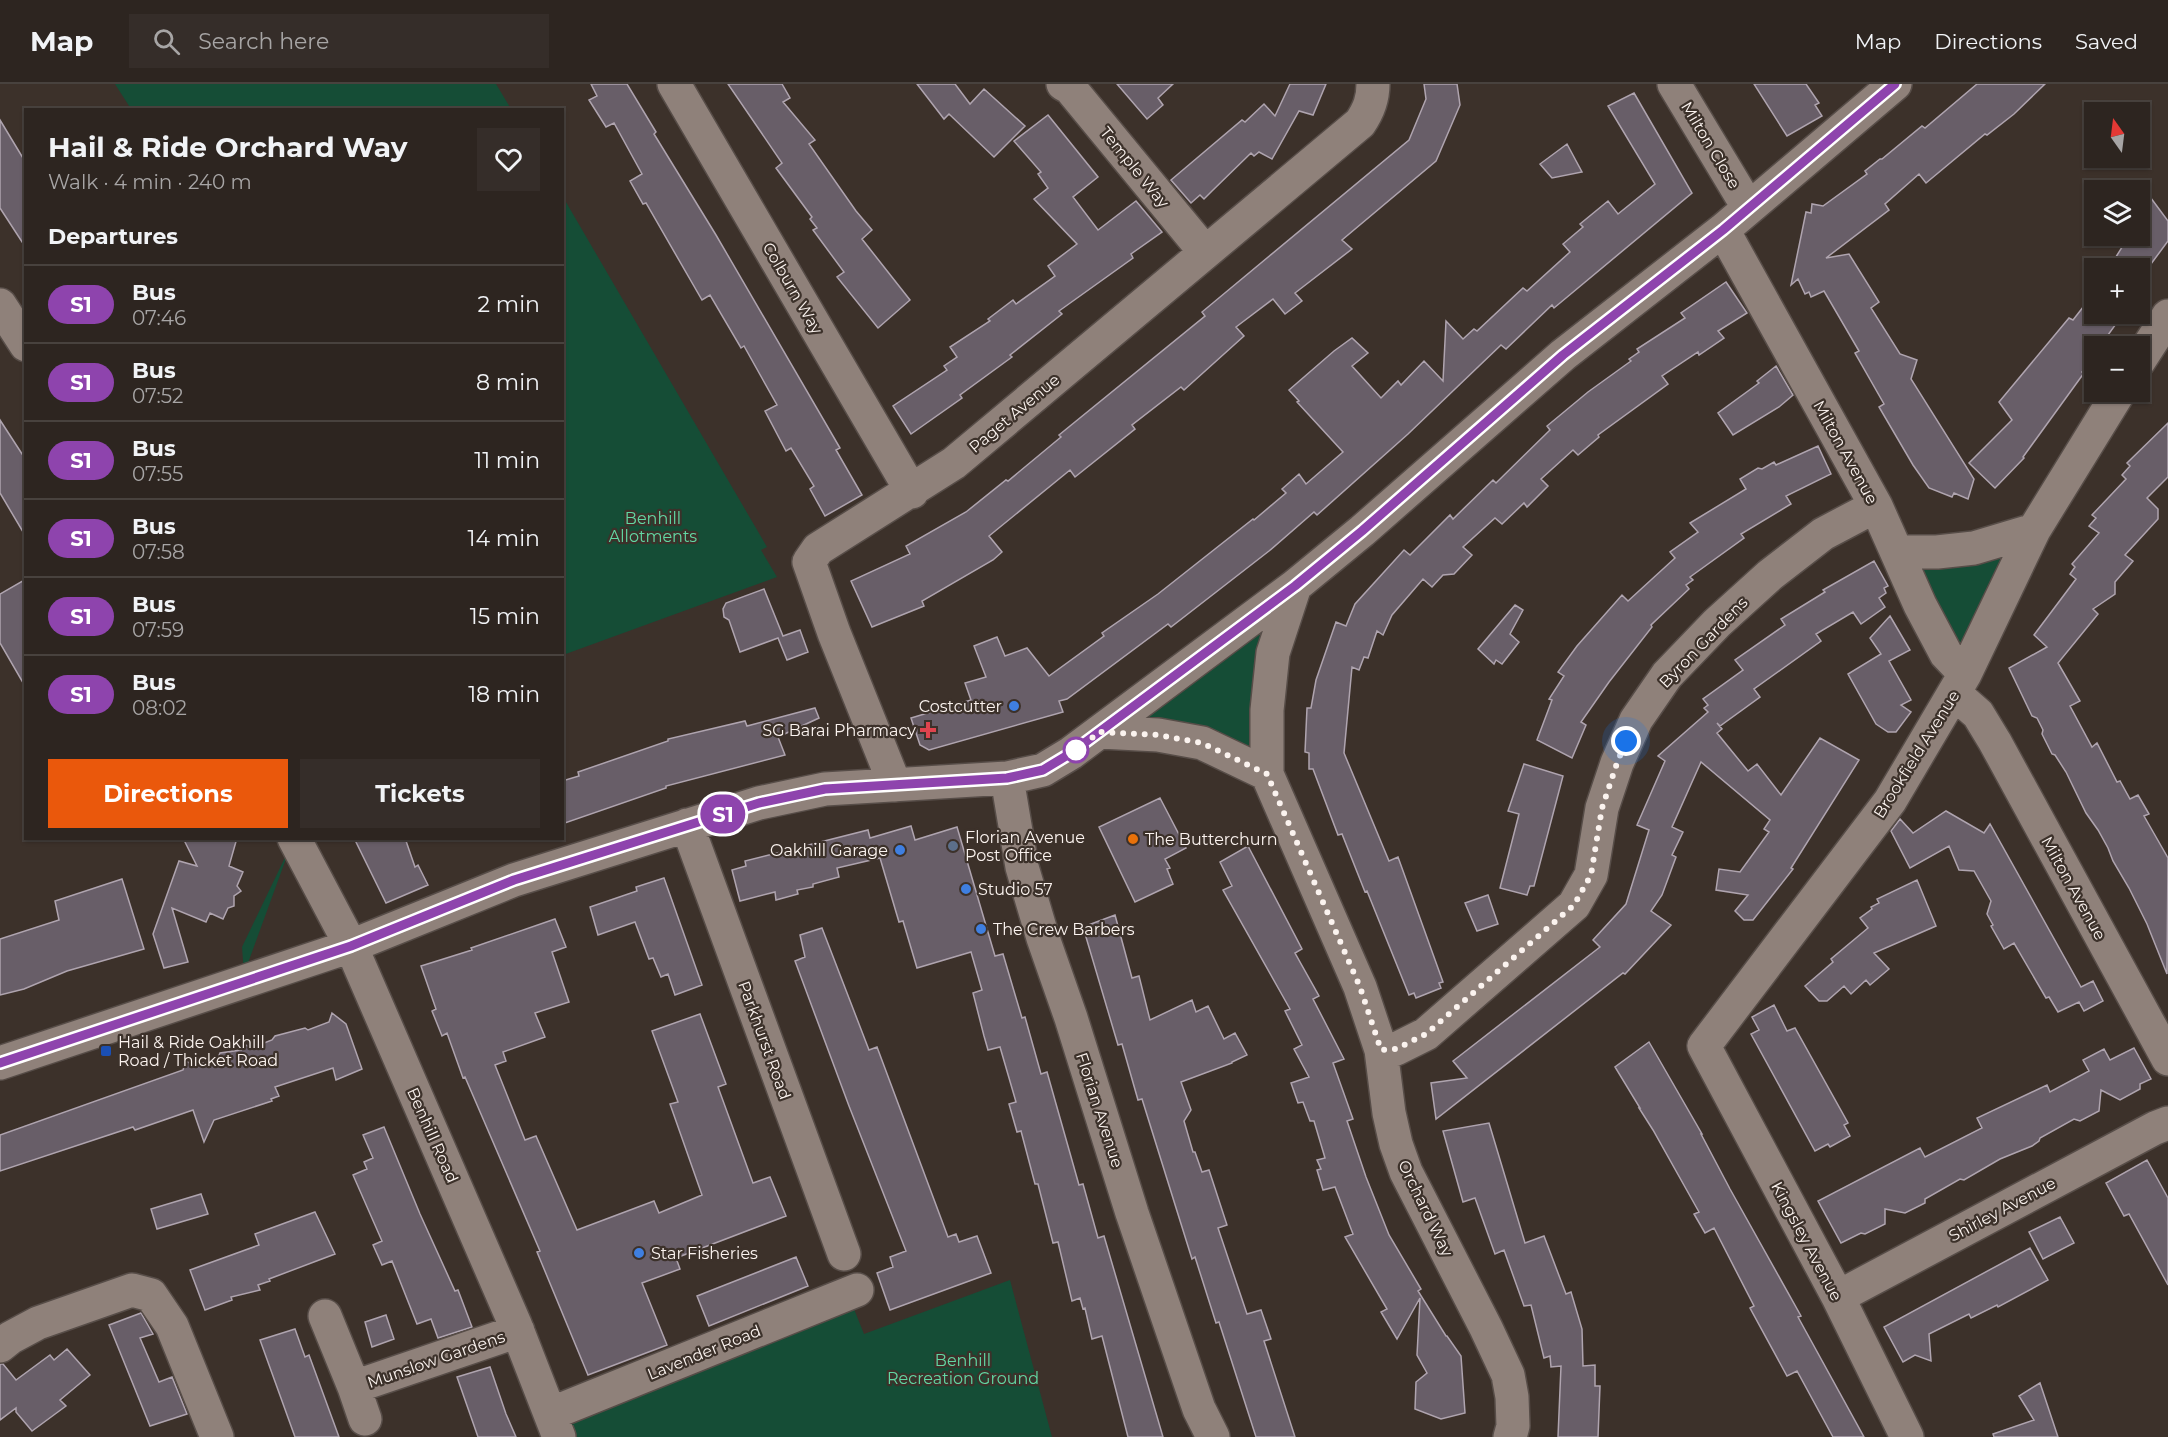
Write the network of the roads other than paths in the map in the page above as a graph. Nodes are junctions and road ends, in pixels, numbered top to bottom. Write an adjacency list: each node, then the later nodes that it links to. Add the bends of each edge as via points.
1 (674, 84): 15 (street, Colburn Way)
2 (1063, 84): 9 (street, Temple Way)
3 (1373, 84): 9 (street, Paget Avenue, via 1369,110 1360,123)
4 (1674, 84): 7 (street, Milton Close)
5 (1895, 84): 6 (street)
6 (1863, 95): 7 (street)
7 (1748, 207): 8 (street)
8 (1723, 230): 16 (street, Milton Avenue); 19 (street, via 1563,355)
9 (1205, 252): 15 (street, Paget Avenue, via 954,463)
10 (0, 305): 12 (street)
11 (2168, 316): 13 (street)
12 (24, 342)
13 (2150, 344)
14 (2113, 402): 17 (street, Brookfield Avenue)
15 (912, 492): 24 (street, Paget Avenue, via 818,549 809,562)
16 (1876, 506): 18 (street, Milton Avenue); 29 (street, Byron Gardens, via 1823,534 1770,575 1667,675 1636,720 1617,763 1602,808 1591,875 1574,905 1426,1034 1396,1049)
17 (2034, 530): 18 (street, via 1974,548); 20 (street, Brookfield Avenue)
18 (1897, 552): 20 (street, Milton Avenue)
19 (1295, 586): 21 (street); 22 (street, Orchard Way, via 1273,653 1267,710)
20 (1959, 683): 28 (street, Brookfield Avenue, via 1890,801); 30 (street, Milton Avenue)
21 (1100, 732): 22 (street, via 1158,735 1202,743); 23 (street, via 1043,770)
22 (1267, 774): 29 (street, Orchard Way, via 1360,987)
23 (1007, 778): 24 (street); 43 (street, Florian Avenue, via 1022,867 1043,938 1199,1409)
24 (895, 785): 25 (street, via 825,789 759,803)
25 (687, 825): 27 (street, via 514,880); 33 (street, Parkhurst Road)
26 (295, 840): 27 (street, Benhill Road)
27 (351, 946): 31 (street); 37 (street, Benhill Road)
28 (1704, 1046): 35 (street, Kingsley Avenue)
29 (1381, 1050): 44 (street, Orchard Way, via 1389,1113 1406,1172 1508,1375 1513,1407)
30 (2168, 1059)
31 (0, 1063)
32 (2168, 1123): 35 (street, Shirley Avenue)
33 (844, 1254)
34 (858, 1290): 41 (street, Lavender Road)
35 (1838, 1297): 45 (street, Kingsley Avenue)
36 (325, 1316): 39 (street, Munslow Gardens)
37 (518, 1331): 39 (street, Munslow Gardens); 41 (street, Benhill Road)
38 (0, 1346): 42 (street, via 38,1323 132,1290 151,1295 172,1326)
39 (354, 1387): 40 (street, Munslow Gardens)
40 (365, 1419)
41 (554, 1425)
42 (217, 1437)
43 (1213, 1437)
44 (1510, 1437)
45 (1907, 1437)

